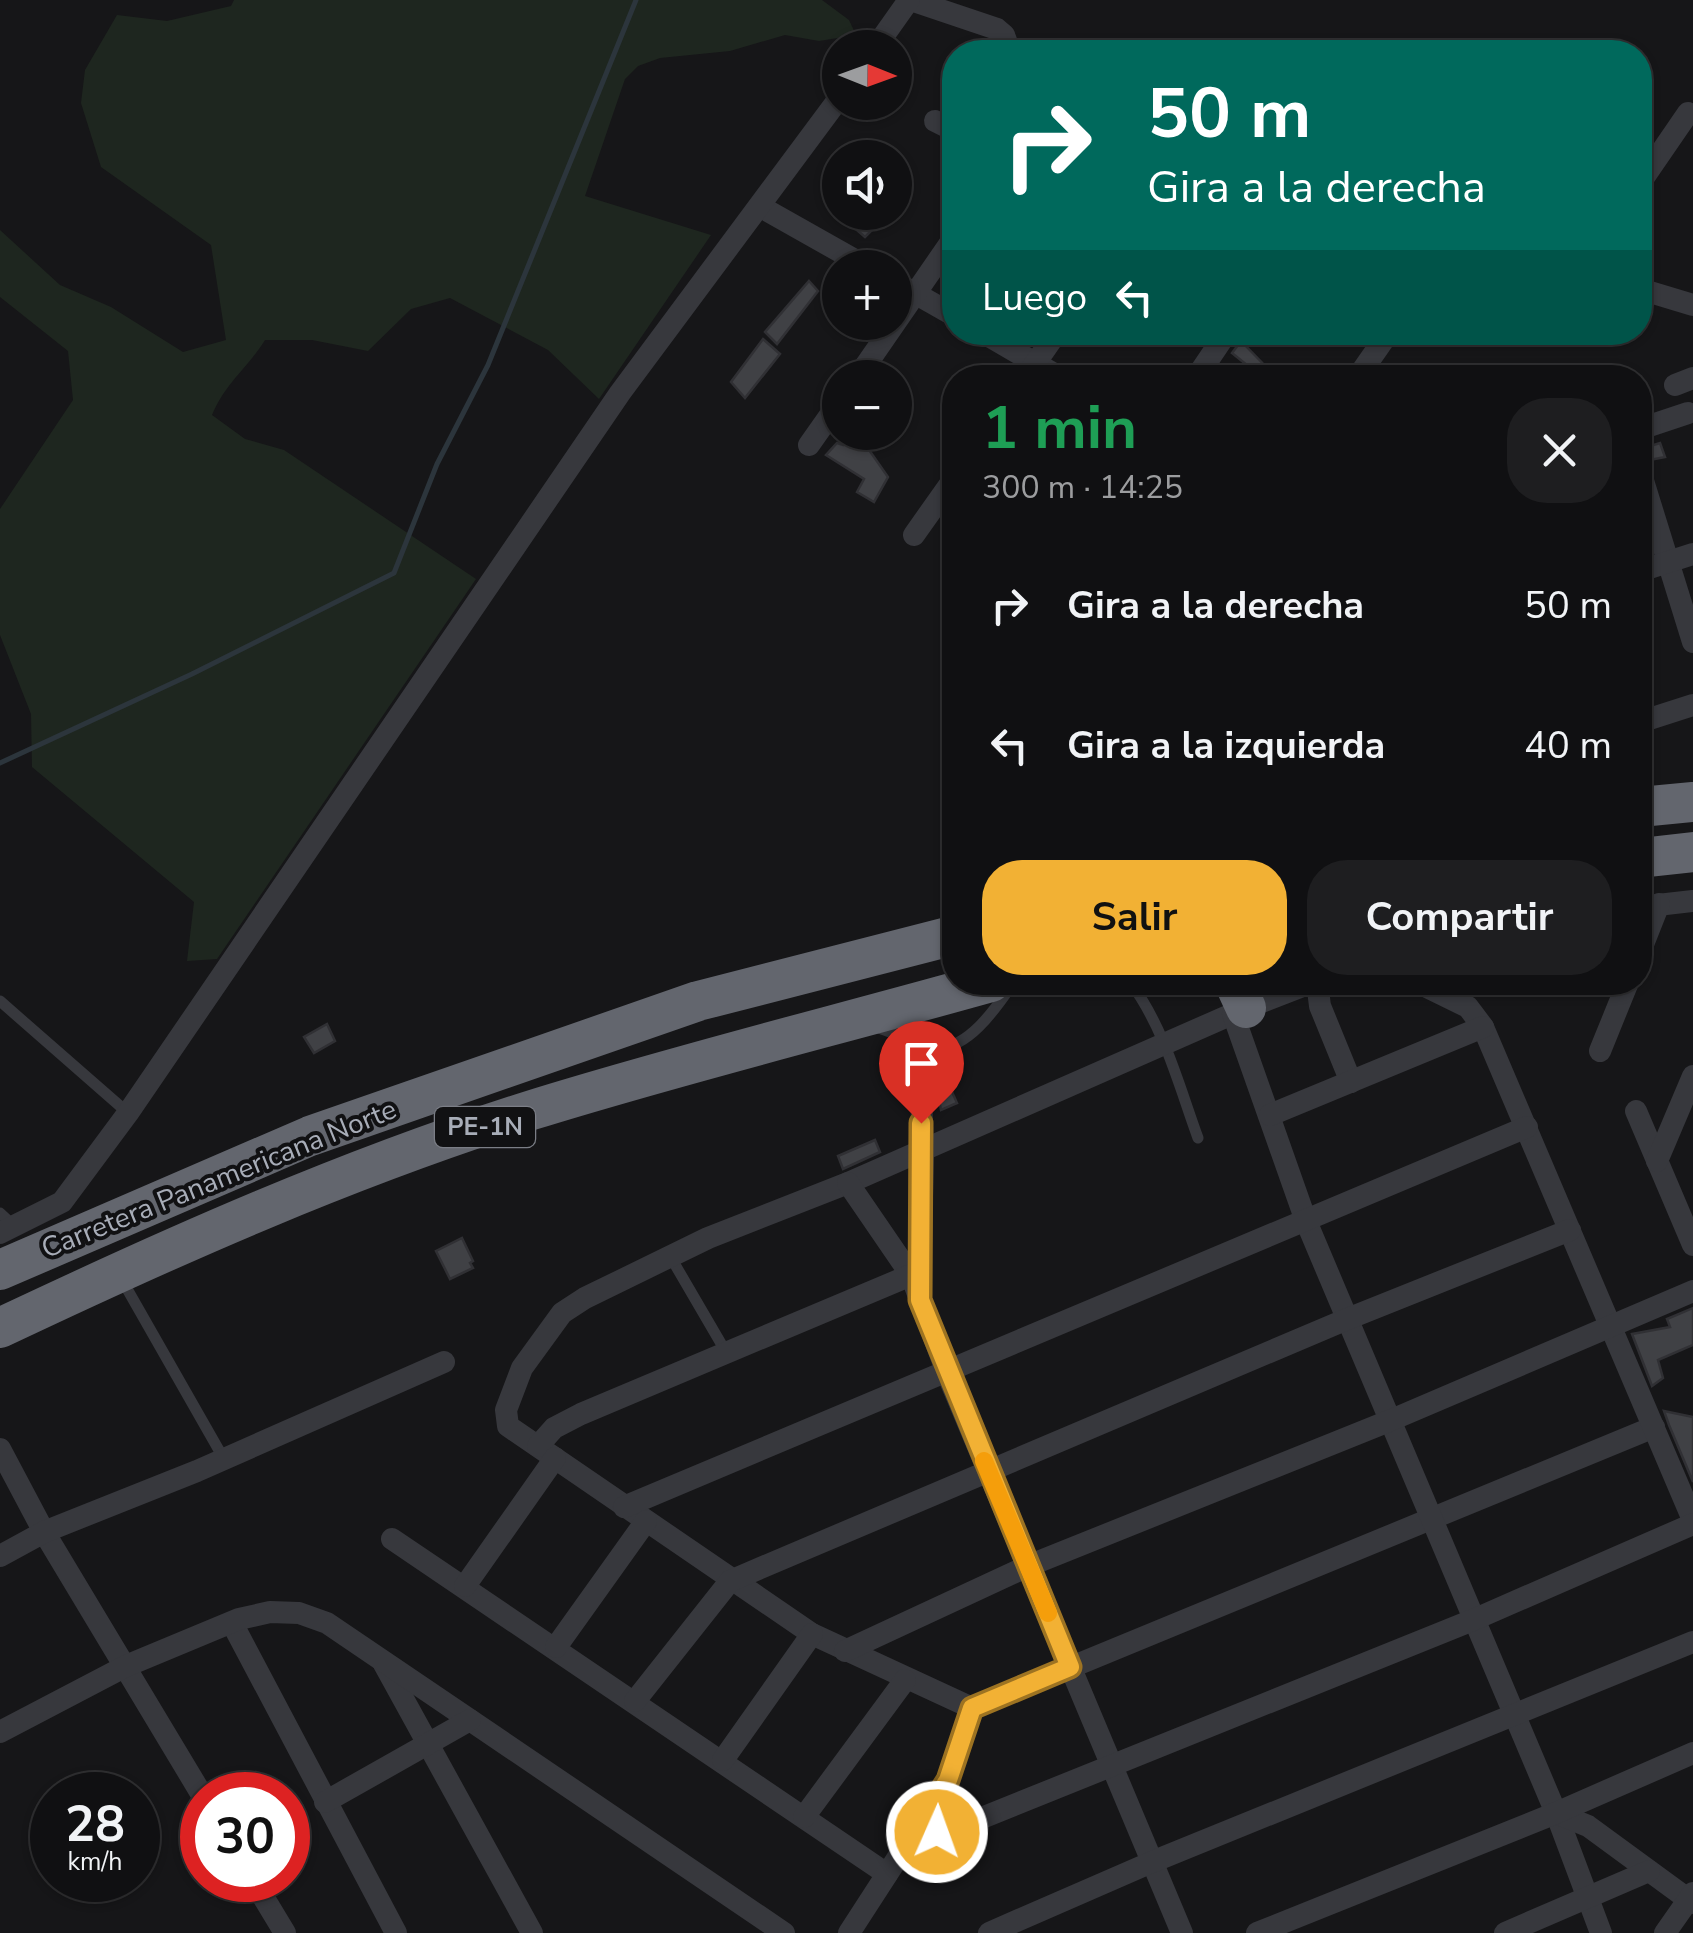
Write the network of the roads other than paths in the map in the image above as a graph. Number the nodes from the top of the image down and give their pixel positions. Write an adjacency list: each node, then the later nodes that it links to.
1 (910, 0): 2 (street); 3 (street)
2 (889, 30)
3 (1006, 40)
4 (1688, 113): 6 (street)
5 (823, 120): 7 (street)
6 (1652, 166)
7 (761, 207): 8 (street); 54 (street)
8 (837, 250)
9 (942, 250): 10 (street)
10 (912, 281)
11 (1652, 290): 13 (street)
12 (912, 292): 14 (street)
13 (1689, 296)
14 (942, 309)
15 (998, 345): 16 (street)
16 (1024, 365)
17 (1688, 413): 18 (street)
18 (1652, 425)
19 (822, 427): 20 (street)
20 (809, 445)
21 (942, 495): 23 (street)
22 (1652, 509): 25 (street)
23 (914, 535)
24 (1693, 554): 25 (street)
25 (1669, 562): 26 (street); 27 (street)
26 (1652, 567)
27 (1693, 642)
28 (1693, 705): 29 (street)
29 (1652, 718)
30 (1693, 802): 31 (highway)
31 (1652, 806)
32 (1693, 852): 33 (highway)
33 (1652, 857)
34 (1693, 901): 35 (street)
35 (1652, 906)
36 (942, 938): 66 (highway, Carretera Panamericana Norte / PE-1N)
37 (944, 995): 46 (highway, Carretera Panamericana Norte / PE-1N)
38 (1003, 995): 49 (lane)
39 (1139, 995): 48 (lane)
40 (1262, 995): 45 (street)
41 (1318, 995): 52 (street)
42 (1445, 995): 47 (street)
43 (1623, 995): 50 (street)
44 (0, 1001): 54 (lane)
45 (1238, 1001): 48 (street); 55 (street)
46 (855, 1020): 49 (lane); 67 (highway, Carretera Panamericana Norte / PE-1N)
47 (1484, 1026): 52 (street); 56 (street)
48 (1164, 1044): 57 (lane); 58 (street)
49 (940, 1048): 58 (street)
50 (1600, 1051)
51 (1693, 1076): 59 (street)
52 (1351, 1082): 55 (street)
53 (1636, 1111): 59 (street)
54 (128, 1112): 62 (street)
55 (1270, 1115): 61 (street)
56 (1527, 1127): 61 (street); 63 (street)
57 (1198, 1138)
58 (923, 1150): 60 (street); 70 (street)
59 (1657, 1161): 64 (street)
60 (848, 1183): 65 (street); 68 (street)
61 (1306, 1220): 71 (street); 76 (street)
62 (5, 1224)
63 (1570, 1230): 71 (street); 72 (street)
64 (1693, 1245)
65 (670, 1256): 74 (lane); 80 (street)
66 (0, 1270)
67 (118, 1272): 73 (highway, Carretera Panamericana Norte / PE-1N); 81 (lane)
68 (910, 1275): 70 (street); 74 (street)
69 (1693, 1291): 72 (street)
70 (920, 1300): 76 (street)
71 (1346, 1319): 77 (street); 82 (street)
72 (1610, 1325): 77 (street); 78 (street)
73 (0, 1328)
74 (726, 1352): 80 (street)
75 (444, 1362): 81 (street)
76 (947, 1373): 82 (street); 83 (street)
77 (1389, 1420): 85 (street); 90 (street)
78 (1654, 1427): 85 (street); 86 (street)
79 (0, 1448): 87 (street)
80 (547, 1452): 83 (street); 92 (street)
81 (224, 1460): 87 (street)
82 (989, 1473): 90 (street); 91 (street)
83 (624, 1507): 84 (street)
84 (646, 1521): 91 (street); 97 (street)
85 (1432, 1521): 93 (street); 101 (street)
86 (1693, 1522): 93 (street)
87 (44, 1532): 89 (street); 100 (street)
88 (392, 1539): 92 (street)
89 (0, 1556)
90 (1028, 1566): 98 (street); 101 (street)
91 (730, 1581): 95 (street); 103 (street)
92 (465, 1586): 97 (street)
93 (1473, 1620): 105 (street); 111 (street)
94 (232, 1623): 99 (street); 100 (street); 113 (street)
95 (812, 1634): 98 (street); 110 (street)
96 (1693, 1642): 105 (street)
97 (556, 1648): 103 (street)
98 (845, 1651): 102 (street)
99 (382, 1660): 106 (street); 108 (street)
100 (126, 1666): 107 (street); 112 (street)
101 (1070, 1667): 104 (street); 111 (street)
102 (905, 1680): 104 (street); 115 (street)
103 (635, 1701): 110 (street)
104 (972, 1708): 116 (street)
105 (1514, 1718): 114 (street); 117 (street)
106 (470, 1720): 108 (street); 127 (street)
107 (0, 1732)
108 (428, 1744): 113 (street); 126 (street)
109 (1693, 1754): 114 (street)
110 (723, 1760): 115 (street)
111 (1112, 1766): 116 (street); 117 (street)
112 (188, 1772)
113 (325, 1802): 125 (street)
114 (1556, 1813): 118 (street); 120 (street); 130 (street)
115 (804, 1817): 119 (street)
116 (921, 1822): 119 (street)
117 (1152, 1862): 128 (street); 129 (street)
118 (1649, 1870): 120 (street); 121 (street)
119 (887, 1874): 123 (street)
120 (1587, 1898): 131 (street); 132 (street)
121 (1691, 1899): 133 (street)
122 (266, 1902): 124 (street)
123 (860, 1930)
124 (285, 1933)
125 (396, 1933)
126 (532, 1933)
127 (784, 1933)
128 (989, 1933)
129 (1182, 1933)
130 (1257, 1933)
131 (1505, 1933)
132 (1601, 1933)
133 (1664, 1933)

